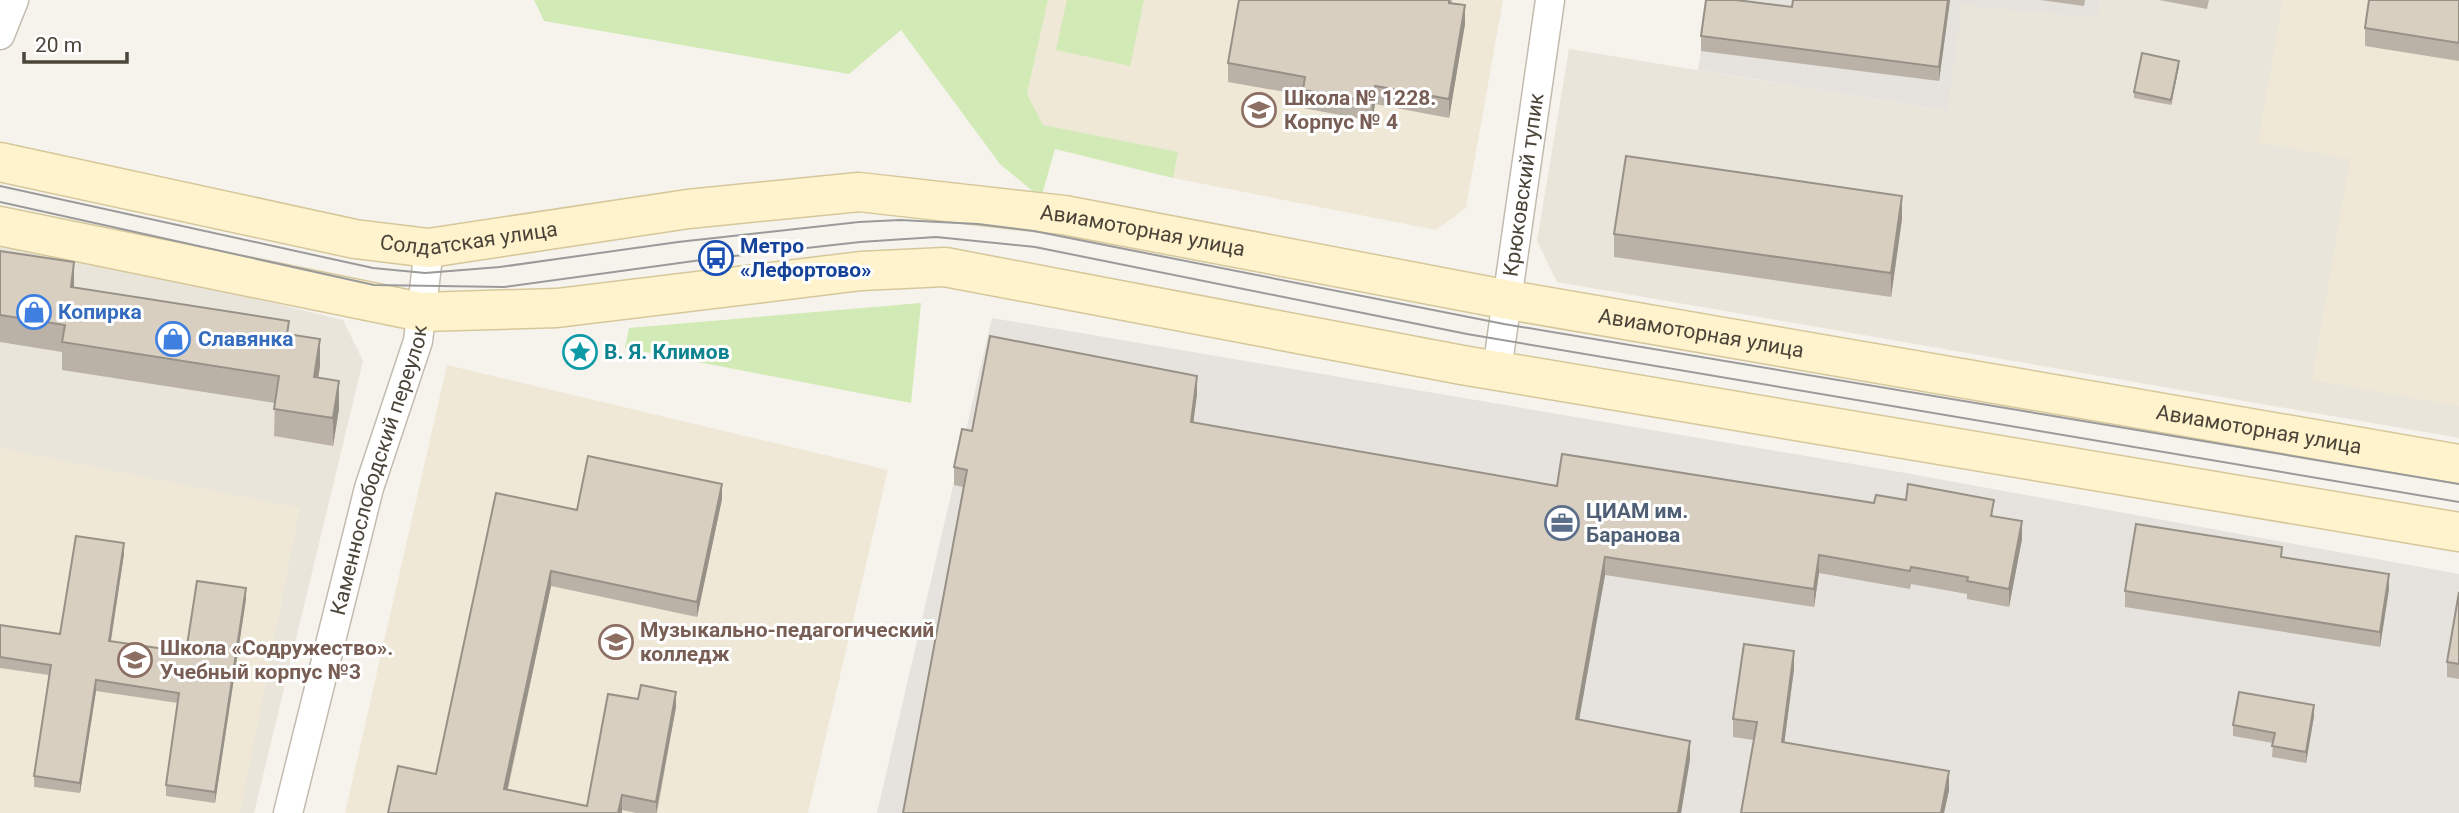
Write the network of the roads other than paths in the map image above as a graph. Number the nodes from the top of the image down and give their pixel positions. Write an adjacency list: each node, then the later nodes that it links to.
1 (15, 0): 3 (street)
2 (1550, 0): 8 (street, Крюковский тупик)
3 (0, 34)
4 (0, 162): 7 (main road, Солдатская улица)
5 (944, 201): 7 (main road, Солдатская улица); 8 (main road, Авиамоторная улица)
6 (0, 226): 9 (main road)
7 (429, 248): 9 (street, Каменнослободский переулок)
8 (1508, 300): 10 (street, Крюковский тупик); 11 (main road, Авиамоторная улица)
9 (421, 312): 10 (main road); 13 (street, Каменнослободский переулок)
10 (1497, 370): 12 (main road)
11 (2459, 464)
12 (2459, 532)
13 (288, 813)

